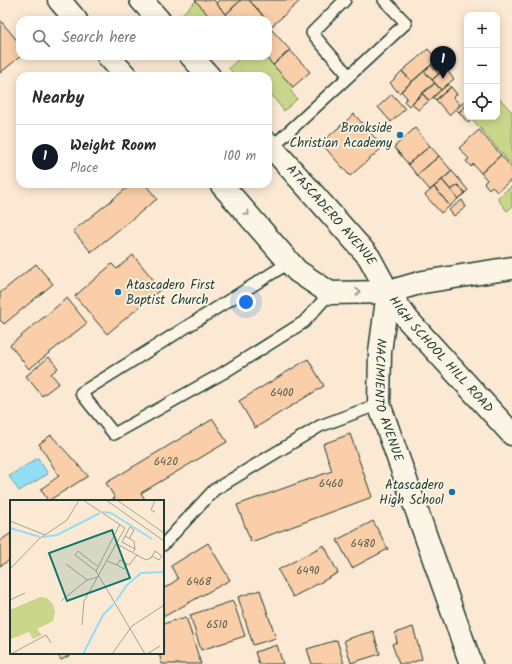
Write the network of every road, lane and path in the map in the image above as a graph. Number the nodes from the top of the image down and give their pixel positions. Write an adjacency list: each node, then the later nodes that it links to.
1 (59, 0): 4 (street)
2 (345, 0): 9 (lane)
3 (384, 0): 9 (lane)
4 (73, 16)
5 (112, 60): 7 (street)
6 (195, 60): 8 (street)
7 (122, 72)
8 (205, 72)
9 (349, 76): 10 (lane)
10 (272, 143)
11 (272, 147): 15 (street, ATASCADERO AVENUE)
12 (225, 188): 13 (street, one-way to 13)
13 (290, 262): 16 (street); 16 (lane)
14 (512, 268): 15 (street)
15 (388, 292): 16 (street, one-way to 15); 17 (street, NACIMIENTO AVENUE); 18 (street, HIGH SCHOOL HILL ROAD)
16 (330, 293)
17 (379, 404): 19 (lane); 20 (street, NACIMIENTO AVENUE)
18 (512, 434)
19 (164, 544)
20 (472, 664)

